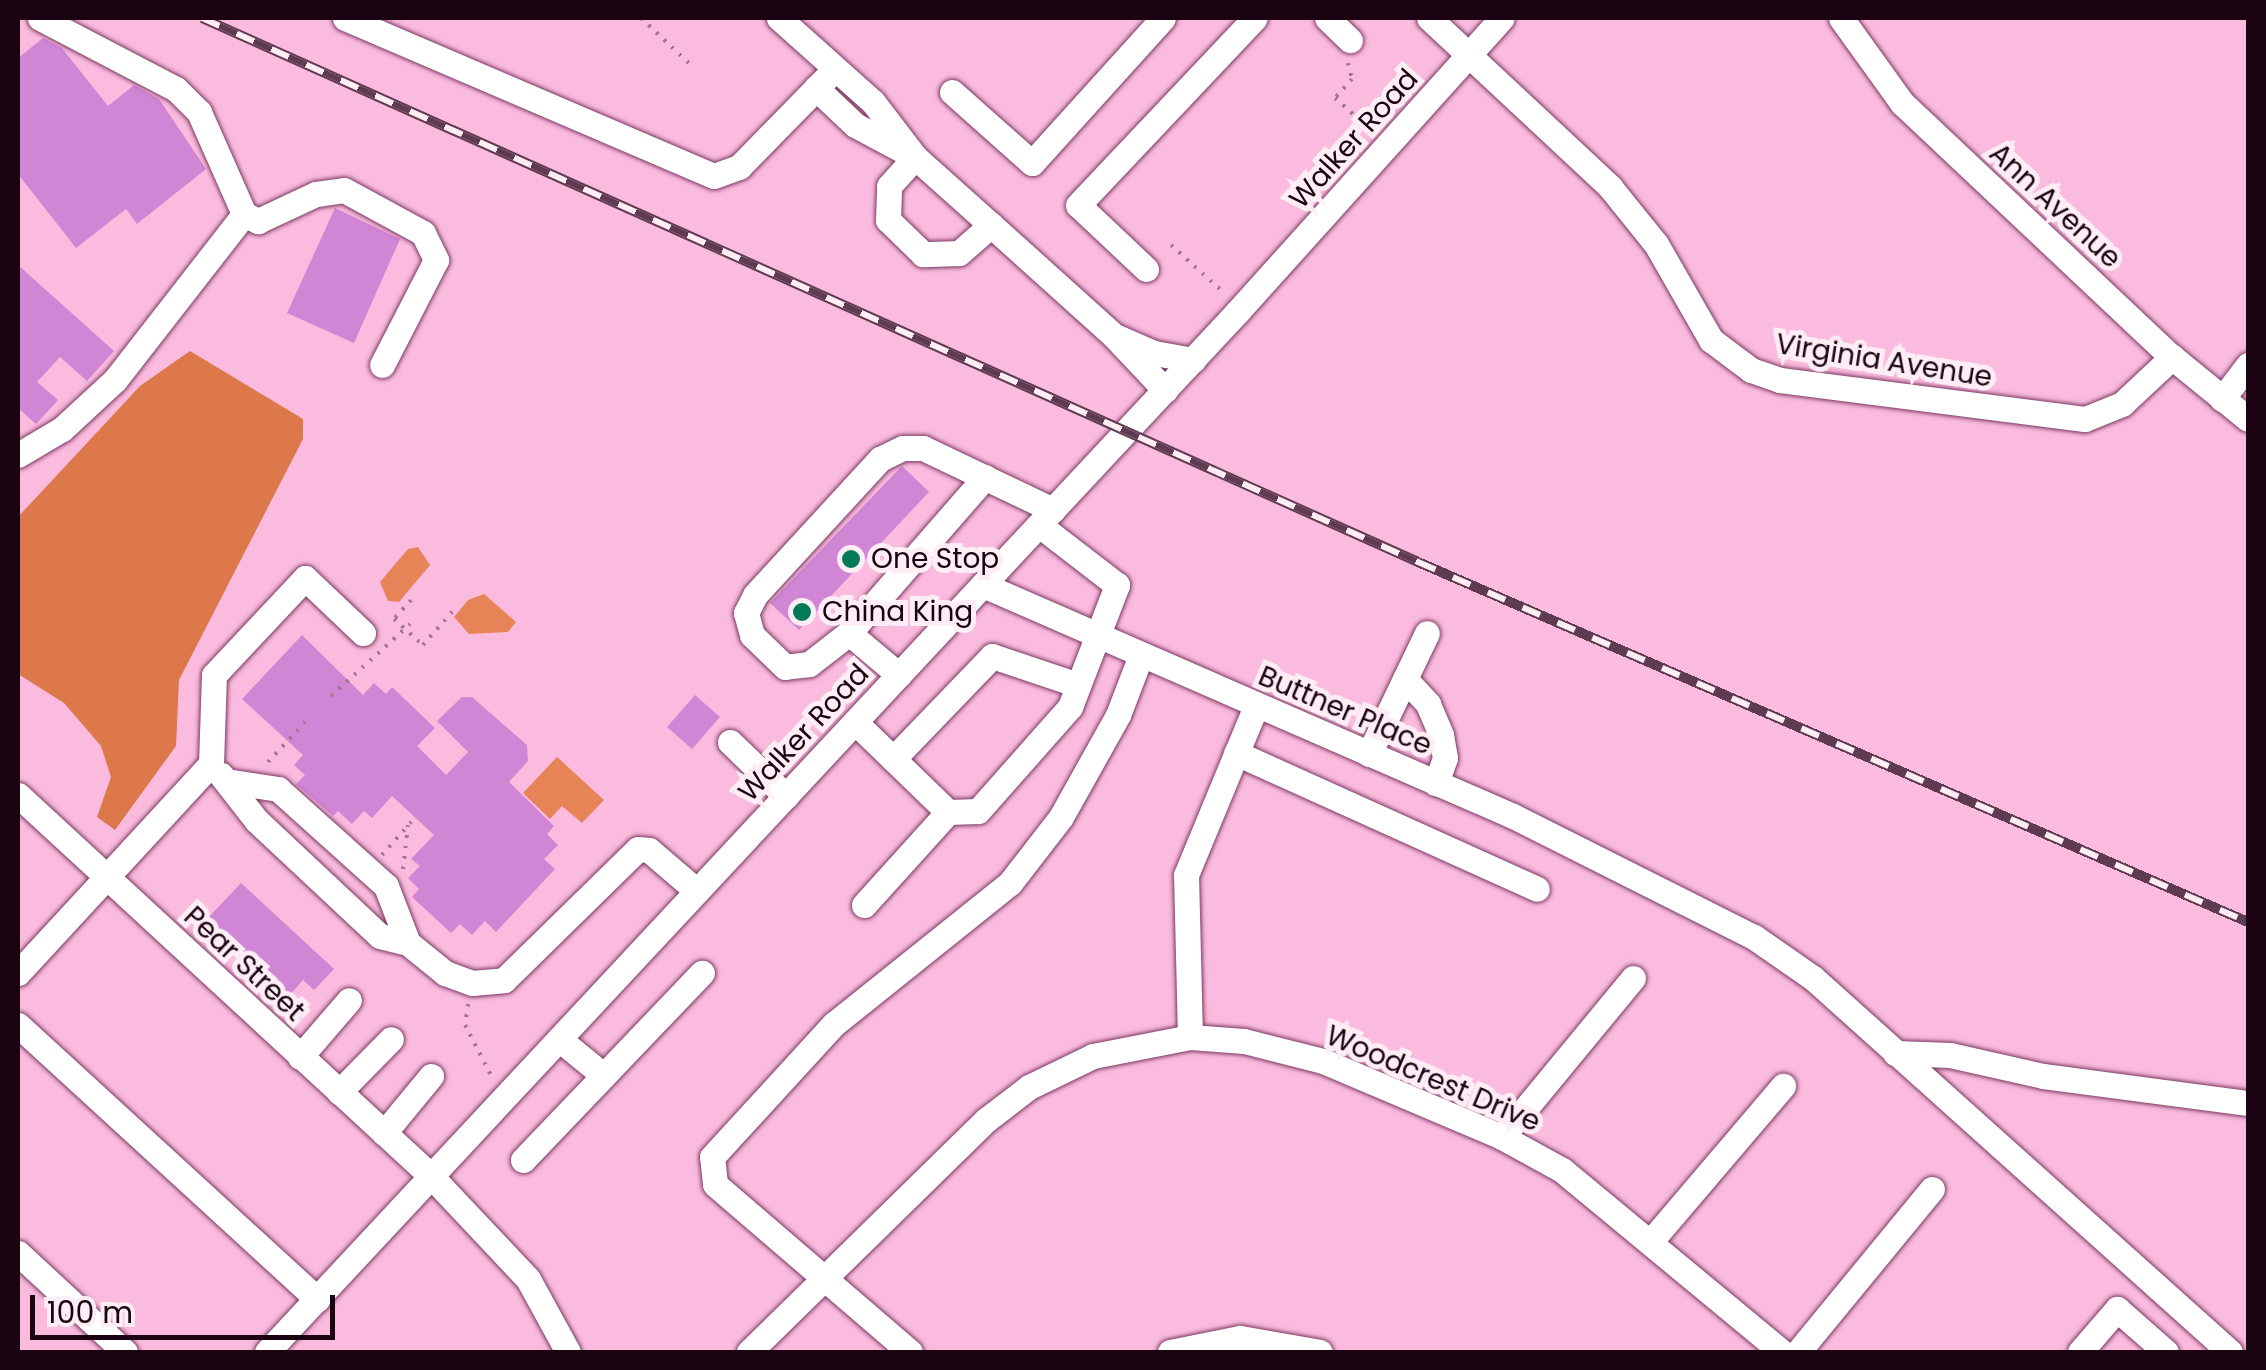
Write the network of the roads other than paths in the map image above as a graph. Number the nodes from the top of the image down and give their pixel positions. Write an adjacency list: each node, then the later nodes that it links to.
1 (40, 18): 16 (street)
2 (345, 18): 13 (street)
3 (779, 18): 12 (street)
4 (1163, 18): 14 (street)
5 (1255, 18): 18 (street)
6 (1327, 18): 10 (street)
7 (1428, 18): 11 (street, Virginia Avenue)
8 (1502, 18): 11 (street, Walker Road)
9 (1841, 18): 20 (street, Ann Avenue)
10 (1347, 50)
11 (1469, 55): 20 (street, Virginia Avenue); 21 (street, Walker Road)
12 (836, 69): 13 (street); 15 (street)
13 (816, 88): 15 (street)
14 (952, 92)
15 (914, 157): 17 (street); 17 (street)
16 (244, 214): 22 (street); 27 (street)
17 (991, 225): 19 (street)
18 (1146, 269)
19 (1114, 335): 21 (street); 24 (street)
20 (2172, 356): 25 (street, Ann Avenue)
21 (1193, 360): 24 (street, Walker Road)
22 (382, 365)
23 (2248, 365): 25 (street)
24 (1164, 390): 29 (street, Walker Road)
25 (2222, 399): 26 (street, Ann Avenue)
26 (2248, 419)
27 (18, 455)
28 (985, 477): 29 (street); 32 (street); 32 (street)
29 (1046, 518): 30 (street, Walker Road); 34 (street)
30 (982, 585): 34 (street, Buttner Place); 36 (street, Walker Road)
31 (362, 633): 45 (street)
32 (849, 633): 36 (street)
33 (1428, 633): 37 (street)
34 (1097, 635): 35 (street, Buttner Place); 38 (street)
35 (1141, 655): 39 (street, Buttner Place); 77 (street)
36 (899, 674): 40 (street, Walker Road)
37 (1406, 679): 43 (street); 46 (street)
38 (1078, 685): 44 (street); 49 (street)
39 (1256, 706): 42 (street); 43 (street, Buttner Place)
40 (855, 722): 44 (street); 48 (street, Walker Road)
41 (730, 742): 48 (street)
42 (1236, 753): 51 (street); 60 (street)
43 (1369, 754): 46 (street, Buttner Place)
44 (894, 760): 49 (street)
45 (218, 773): 50 (street); 54 (street); 54 (street)
46 (1436, 783): 63 (street, Buttner Place)
47 (18, 795): 50 (street, Pear Street)
48 (786, 796): 52 (street, Walker Road)
49 (948, 812): 53 (street)
50 (106, 876): 56 (street); 64 (street, Pear Street)
51 (1537, 888)
52 (697, 891): 54 (street); 62 (street, Walker Road)
53 (864, 905)
54 (408, 943)
55 (702, 972): 66 (street)
56 (18, 973)
57 (1633, 978): 71 (street)
58 (349, 1000): 64 (street)
59 (18, 1025): 78 (street)
60 (1190, 1037): 71 (street, Woodcrest Drive); 77 (street, Woodcrest Drive)
61 (391, 1038): 68 (street)
62 (559, 1039): 66 (street); 73 (street, Walker Road)
63 (1895, 1053): 69 (street); 90 (street, Buttner Place)
64 (300, 1057): 68 (street, Pear Street)
65 (431, 1076): 70 (street)
66 (603, 1076): 72 (street)
67 (1783, 1086): 75 (street)
68 (339, 1092): 70 (street, Pear Street)
69 (2248, 1103)
70 (384, 1133): 73 (street, Pear Street)
71 (1502, 1137): 75 (street, Woodcrest Drive)
72 (523, 1160)
73 (431, 1176): 78 (street, Walker Road); 81 (street, Pear Street)
74 (1932, 1190): 87 (street)
75 (1651, 1240): 86 (street, Woodcrest Drive)
76 (18, 1252): 79 (street)
77 (821, 1279): 82 (street, Woodcrest Drive); 83 (street)
78 (317, 1299): 80 (street, Walker Road)
79 (125, 1352)
80 (267, 1352)
81 (568, 1352)
82 (748, 1352)
83 (910, 1352)
84 (1170, 1352): 85 (street)
85 (1320, 1352)
86 (1782, 1352)
87 (1798, 1352)
88 (2080, 1352): 89 (street)
89 (2166, 1352)
90 (2230, 1352)

